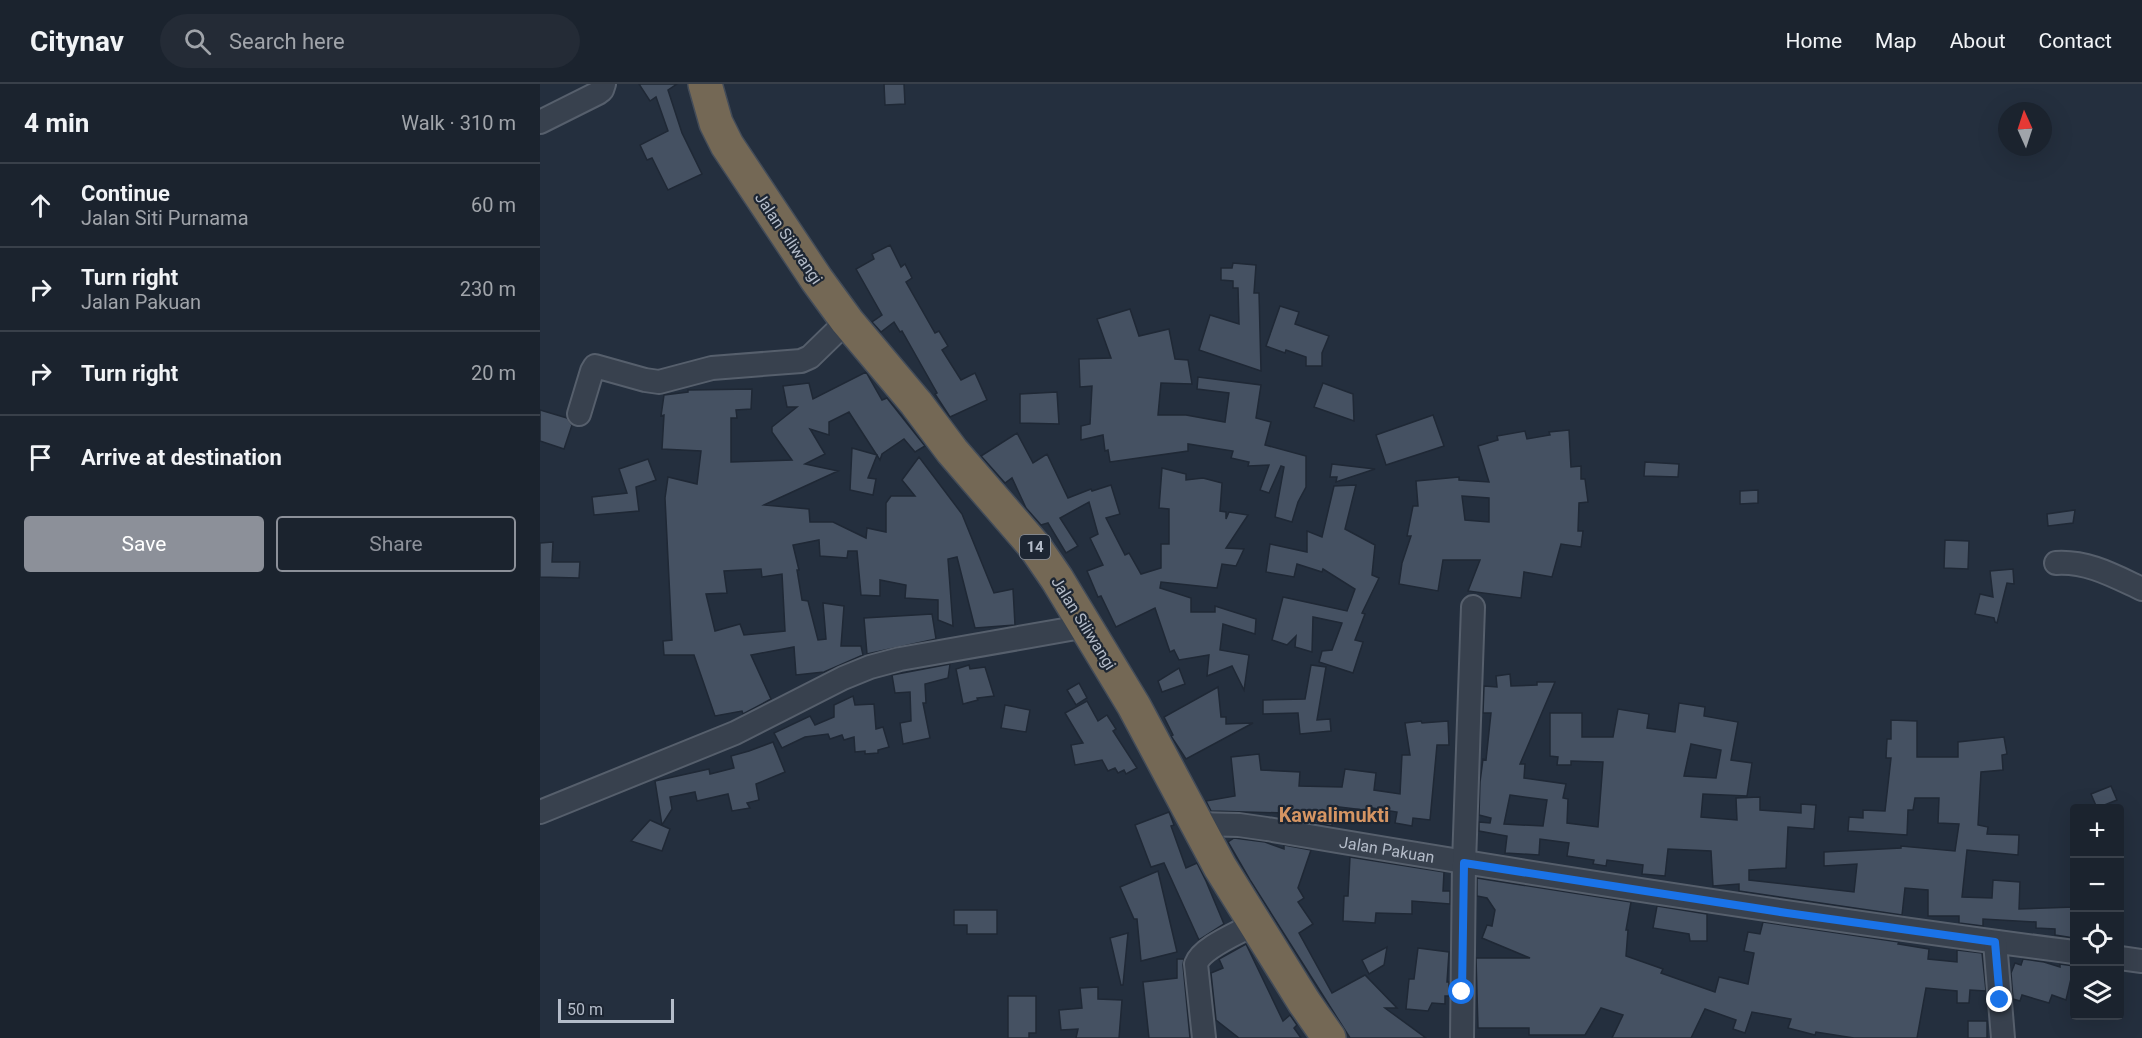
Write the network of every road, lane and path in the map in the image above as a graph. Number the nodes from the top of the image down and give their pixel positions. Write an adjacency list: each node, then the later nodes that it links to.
1 (604, 84): 3 (street)
2 (705, 84): 4 (highway, Jalan Siliwangi / 14)
3 (540, 122)
4 (847, 321): 5 (street); 9 (highway, Jalan Siliwangi / 14)
5 (579, 414)
6 (2056, 562): 7 (street)
7 (2142, 589)
8 (1473, 607): 12 (street)
9 (1086, 626): 10 (street); 11 (highway, Jalan Siliwangi / 14)
10 (540, 812)
11 (1197, 824): 12 (street, Jalan Pakuan); 13 (highway, Jalan Siliwangi / 14)
12 (1464, 863): 14 (street, Jalan Pakuan); 20 (street)
13 (1254, 924): 18 (street); 19 (highway, Jalan Siliwangi / 14)
14 (1995, 942): 15 (street, Jalan Pakuan); 21 (street)
15 (2070, 951)
16 (2124, 959): 17 (street)
17 (2142, 961)
18 (1204, 1038)
19 (1329, 1038)
20 (1462, 1038)
21 (2003, 1038)

